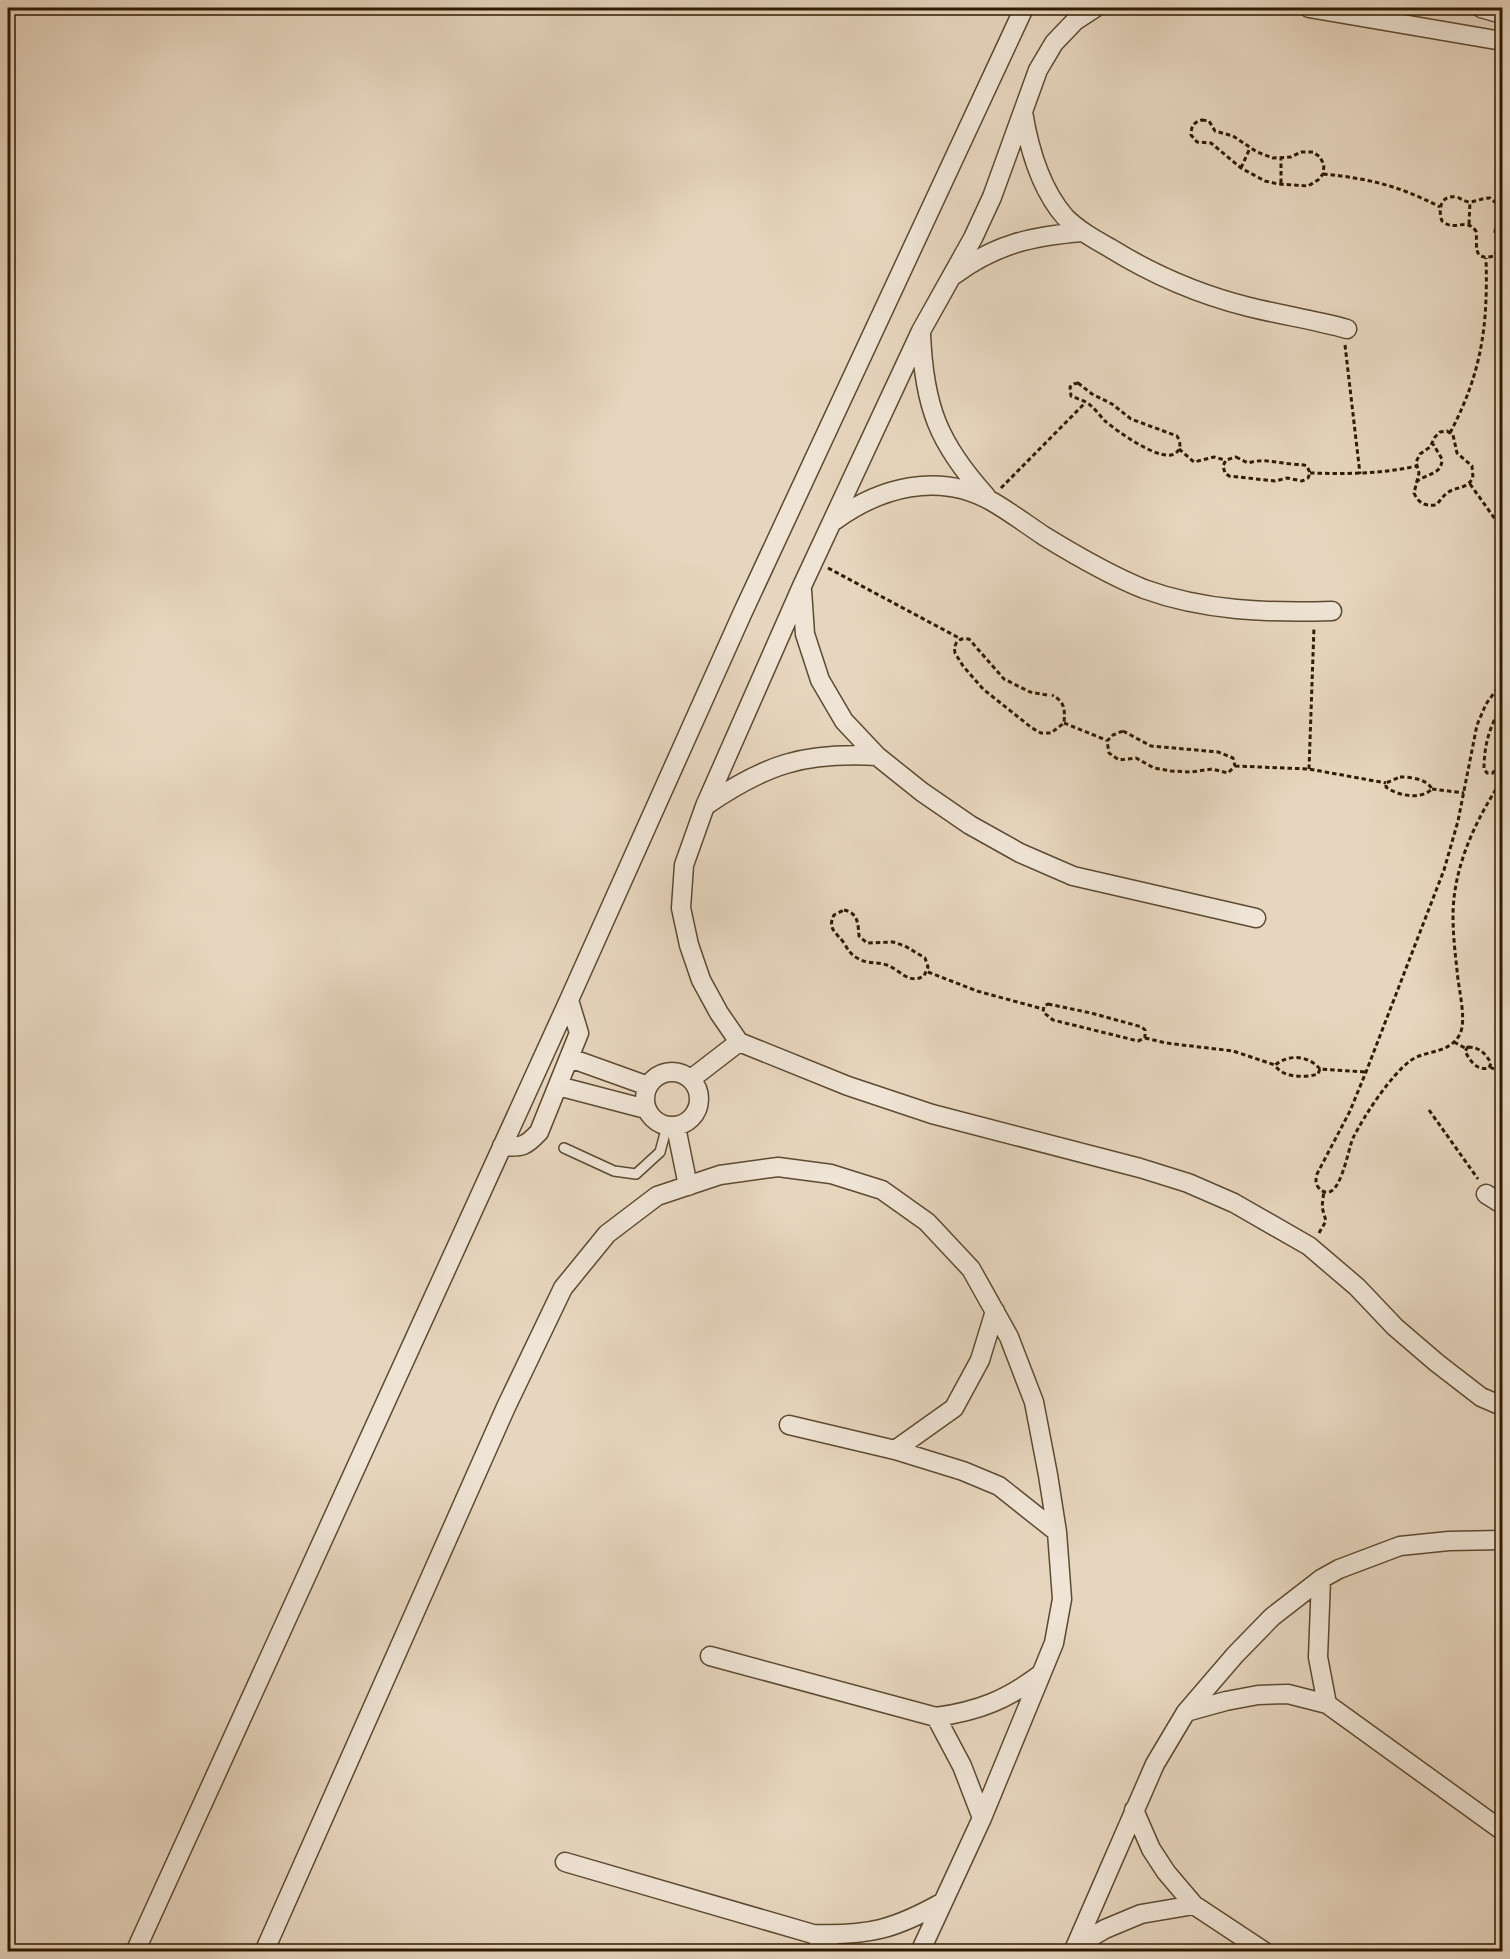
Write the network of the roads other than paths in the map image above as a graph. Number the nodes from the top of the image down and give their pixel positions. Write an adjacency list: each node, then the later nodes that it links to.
1 (1024, 8): 19 (street)
2 (1095, 8): 7 (street)
3 (1309, 8): 6 (street)
4 (1481, 8): 5 (street)
5 (1503, 14)
6 (1503, 41)
7 (1022, 110): 8 (street); 9 (street)
8 (1083, 232): 9 (street); 10 (street)
9 (950, 278): 11 (street)
10 (1345, 329)
11 (921, 331): 12 (street); 13 (street)
12 (989, 500): 13 (street); 15 (street)
13 (832, 522): 14 (street)
14 (802, 586): 16 (street); 17 (street)
15 (1323, 611)
16 (877, 756): 17 (street); 18 (street)
17 (705, 806): 20 (street)
18 (1256, 918)
19 (569, 1000): 21 (street); 27 (street)
20 (739, 1042): 22 (street); 31 (street)
21 (570, 1058): 23 (street); 24 (street)
22 (691, 1079): 24 (street); 26 (street)
23 (558, 1086): 25 (street); 27 (street)
24 (648, 1086): 25 (street)
25 (646, 1109): 26 (street)
26 (672, 1126): 28 (lane); 29 (street)
27 (502, 1146): 50 (street)
28 (564, 1148)
29 (688, 1186): 30 (street); 51 (street)
30 (995, 1311): 33 (street); 34 (street)
31 (1503, 1406)
32 (789, 1425): 33 (street)
33 (895, 1450): 34 (street)
34 (1057, 1532): 38 (street)
35 (1503, 1540): 36 (street)
36 (1321, 1579): 39 (street); 40 (street)
37 (710, 1656): 41 (street)
38 (1042, 1673): 41 (street); 43 (street)
39 (1328, 1704): 40 (street); 44 (street)
40 (1186, 1712): 42 (street)
41 (936, 1717): 43 (street)
42 (1134, 1810): 47 (street); 49 (street)
43 (982, 1818): 46 (street)
44 (1500, 1829)
45 (566, 1862): 48 (street)
46 (943, 1902): 48 (street); 53 (street)
47 (1194, 1905): 49 (street); 54 (street)
48 (813, 1934): 52 (street)
49 (1074, 1949)
50 (135, 1952)
51 (264, 1952)
52 (834, 1952)
53 (920, 1952)
54 (1265, 1952)

